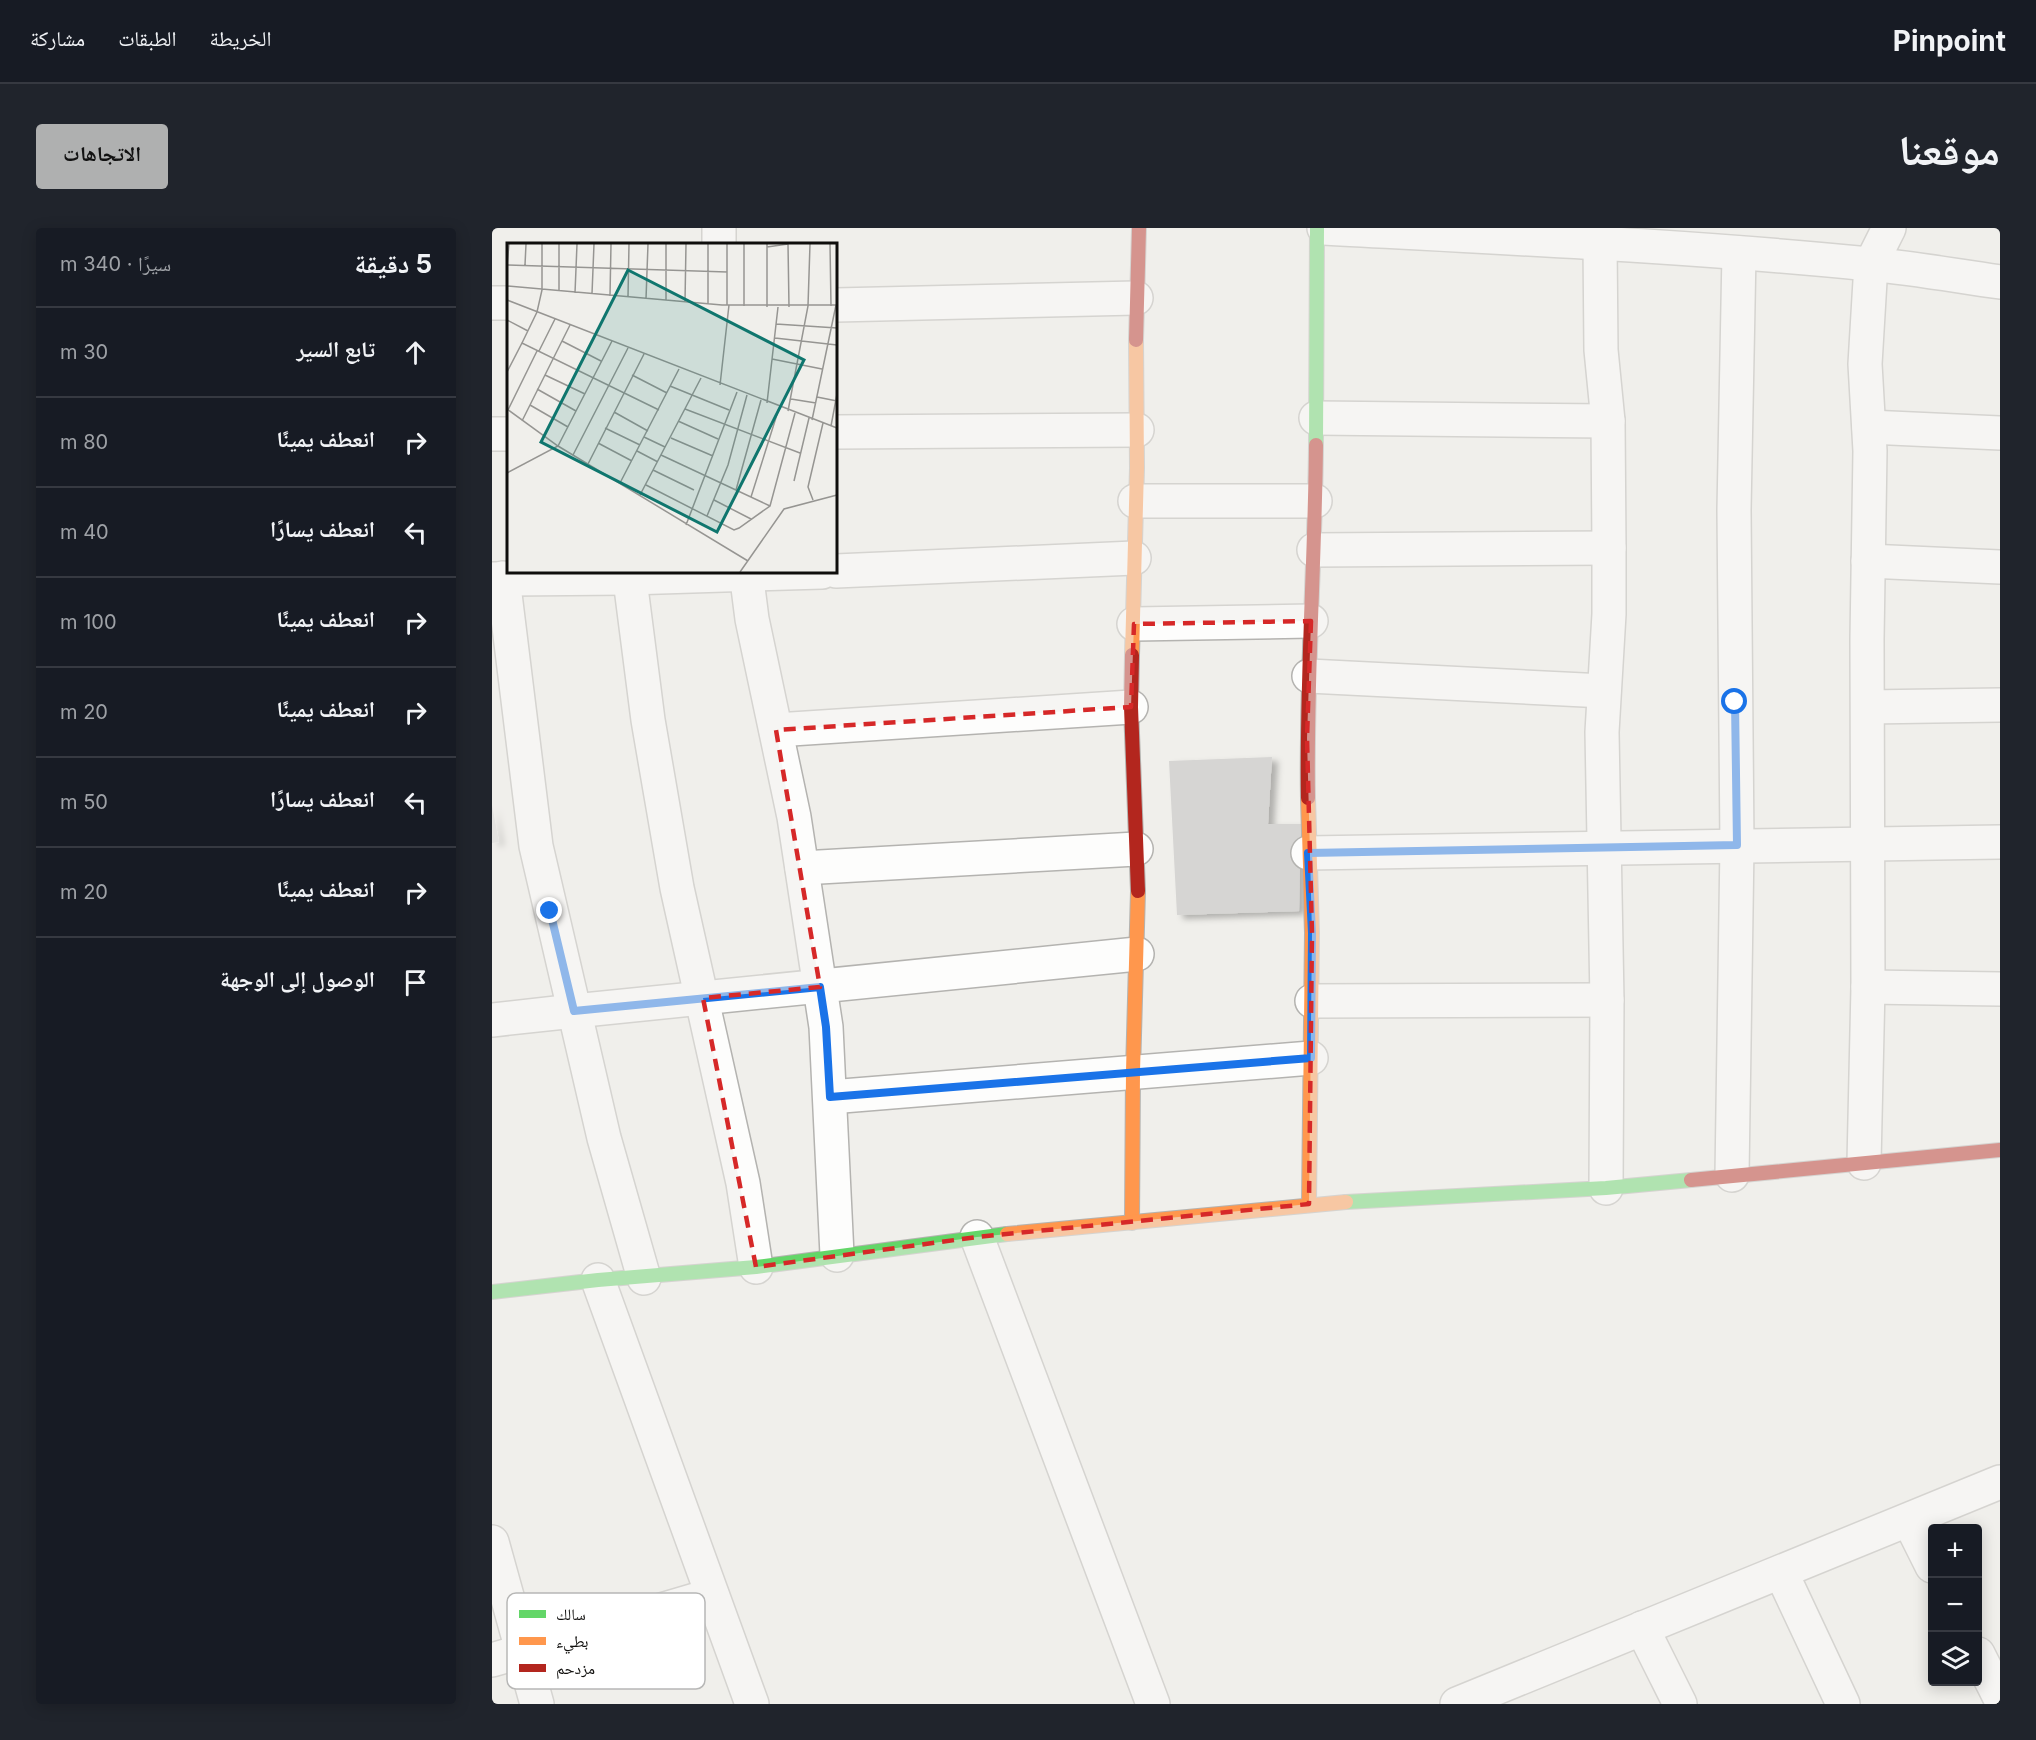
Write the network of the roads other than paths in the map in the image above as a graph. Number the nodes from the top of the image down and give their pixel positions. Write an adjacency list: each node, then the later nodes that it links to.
1 (1139, 228): 9 (street)
2 (1317, 228): 11 (street)
3 (1324, 228): 5 (street)
4 (1890, 228): 7 (street)
5 (1600, 243): 6 (street); 12 (street)
6 (1739, 253): 7 (street); 38 (street)
7 (1871, 264): 8 (street); 13 (street)
8 (2000, 282)
9 (1136, 298): 10 (street); 14 (street)
10 (837, 305)
11 (1316, 418): 12 (street); 18 (street)
12 (1608, 421): 19 (street)
13 (1869, 427): 16 (street); 22 (street)
14 (1137, 430): 15 (street); 17 (street)
15 (837, 432)
16 (2000, 434)
17 (1136, 501): 18 (street); 21 (street)
18 (1315, 501): 20 (street)
19 (1609, 548): 20 (street); 31 (street)
20 (1314, 550): 28 (street)
21 (1134, 558): 24 (street); 29 (street)
22 (1868, 561): 23 (street); 34 (street)
23 (2000, 567)
24 (837, 571)
25 (746, 573): 26 (street); 35 (street)
26 (629, 575): 27 (street); 47 (street)
27 (498, 578): 50 (street)
28 (1311, 621): 29 (street); 30 (street)
29 (1134, 624): 33 (street)
30 (1309, 676): 31 (street); 41 (street)
31 (1604, 692): 39 (street)
32 (2000, 705): 34 (street)
33 (1131, 707): 35 (street); 40 (street)
34 (1868, 707): 37 (street)
35 (776, 730): 42 (street)
36 (2000, 842): 37 (street)
37 (1868, 844): 38 (street); 45 (street)
38 (1737, 845): 39 (street); 57 (street)
39 (1604, 847): 41 (street); 48 (street)
40 (1136, 849): 42 (street); 43 (street)
41 (1308, 853): 49 (street)
42 (802, 868): 44 (street)
43 (1137, 954): 44 (street); 53 (street)
44 (820, 987): 47 (street); 54 (street)
45 (1868, 987): 46 (street); 56 (street)
46 (2000, 989)
47 (703, 998): 50 (street); 63 (street)
48 (1607, 1000): 49 (street); 58 (street)
49 (1312, 1001): 52 (street)
50 (574, 1011): 51 (street); 64 (street)
51 (492, 1020)
52 (1311, 1058): 53 (street); 59 (street)
53 (1133, 1071): 54 (street); 60 (street)
54 (830, 1097): 62 (street)
55 (2000, 1150): 56 (street)
56 (1864, 1163): 57 (street)
57 (1732, 1176): 58 (street)
58 (1606, 1188): 59 (street)
59 (1309, 1204): 60 (street)
60 (1132, 1223): 61 (street)
61 (977, 1237): 62 (street); 82 (street)
62 (837, 1255): 63 (street)
63 (756, 1268): 64 (street)
64 (644, 1278): 65 (street)
65 (598, 1280): 66 (street); 72 (street)
66 (493, 1288)
67 (2000, 1482): 68 (street)
68 (1908, 1520): 70 (street); 71 (street)
69 (492, 1542): 75 (street)
70 (1928, 1558)
71 (1781, 1572): 74 (street); 85 (street)
72 (712, 1595): 73 (street); 81 (street)
73 (705, 1597)
74 (1642, 1628): 78 (street); 84 (street)
75 (507, 1656)
76 (1982, 1664): 79 (street)
77 (528, 1689): 80 (street)
78 (1511, 1694): 83 (street)
79 (2000, 1698)
80 (537, 1704)
81 (752, 1704)
82 (1154, 1704)
83 (1457, 1704)
84 (1680, 1704)
85 (1843, 1704)

